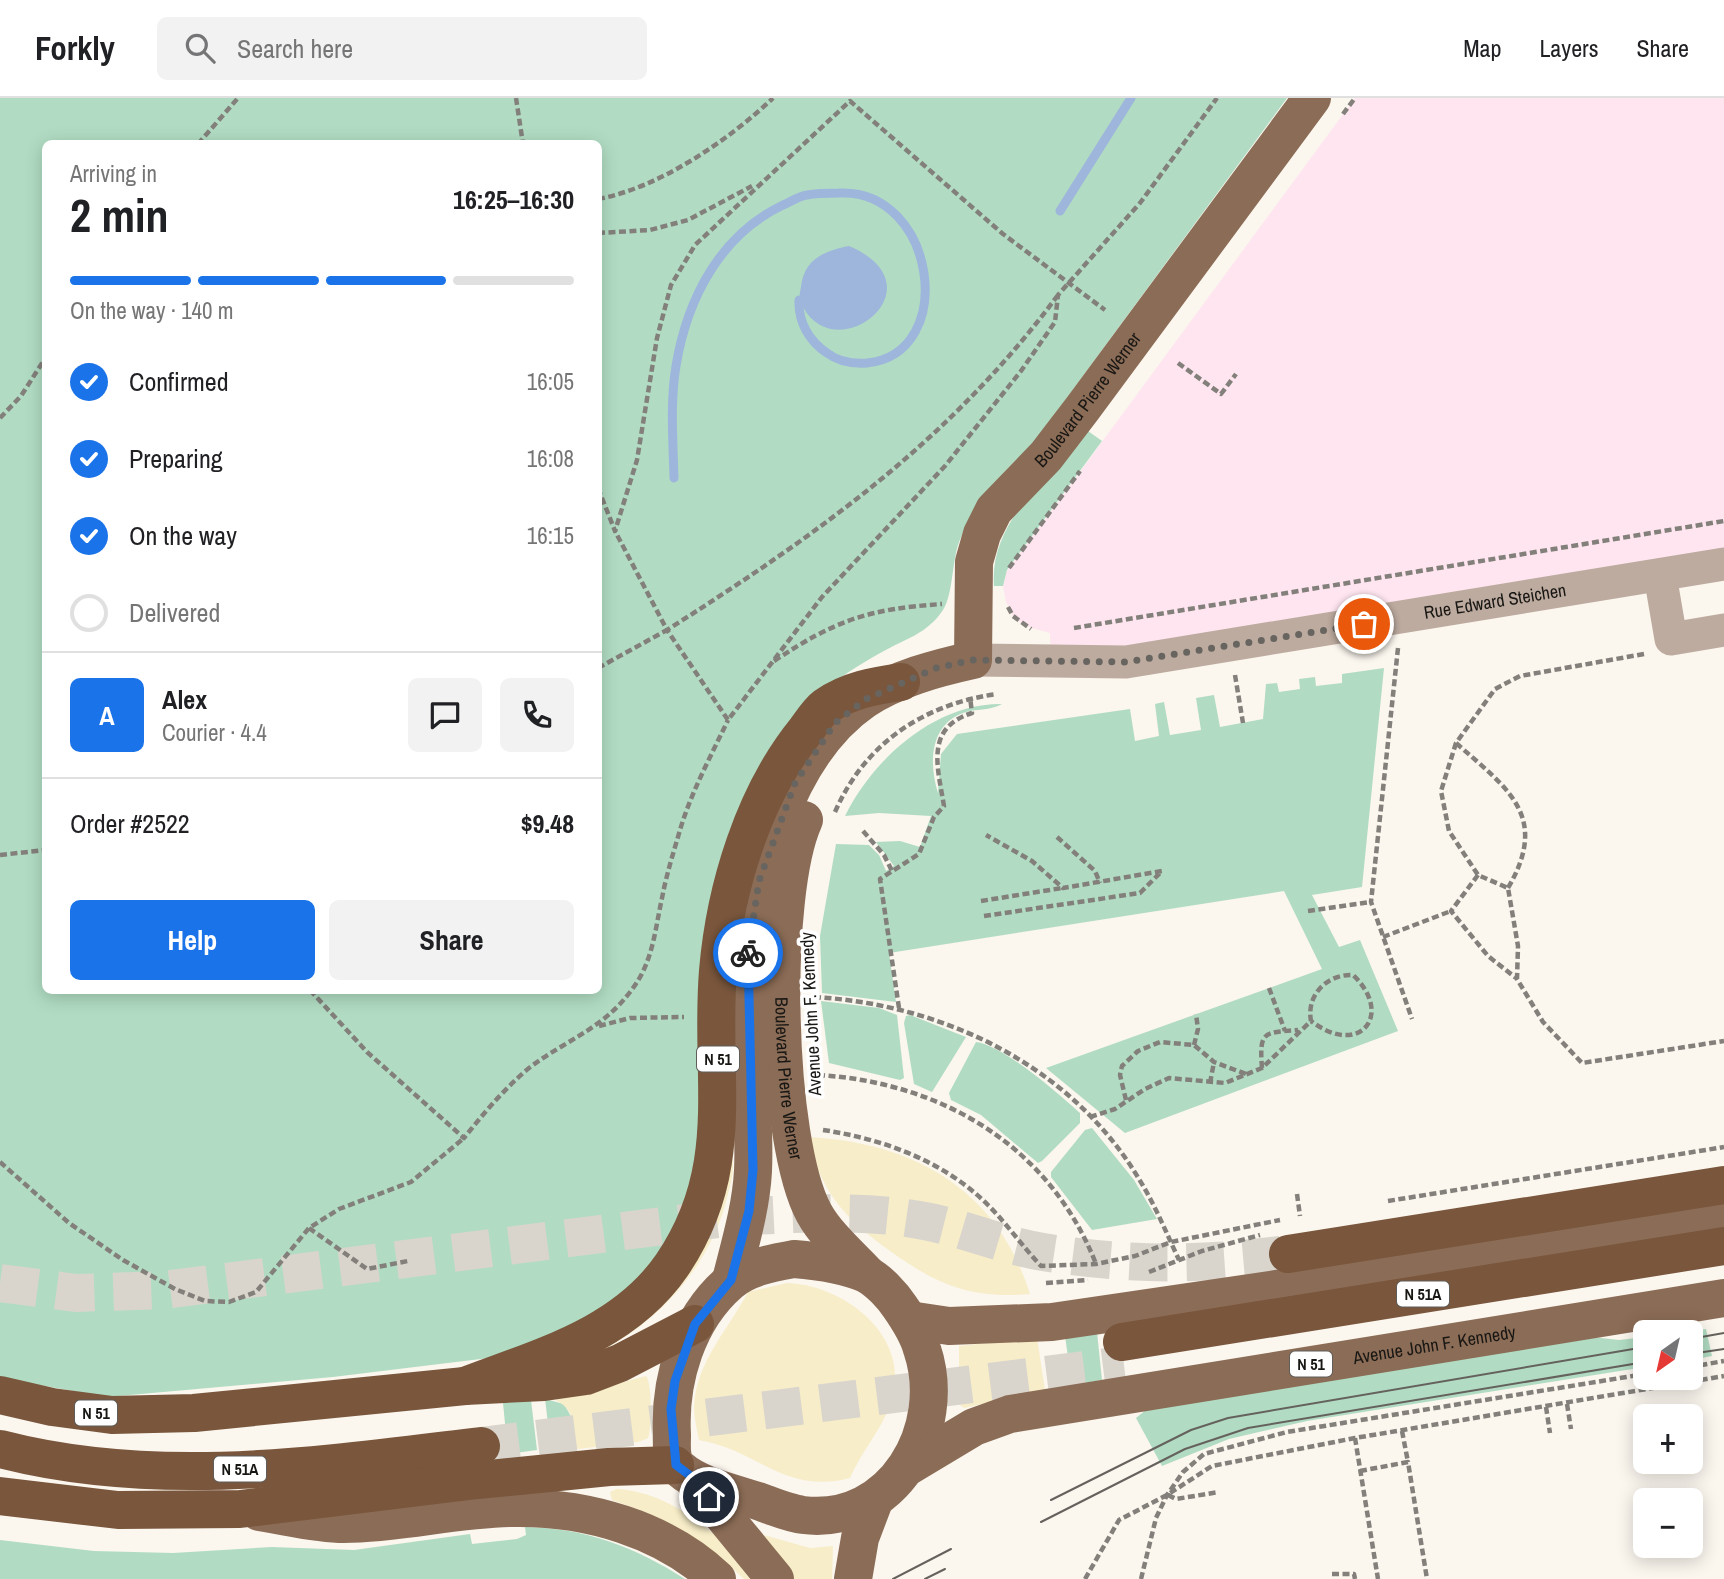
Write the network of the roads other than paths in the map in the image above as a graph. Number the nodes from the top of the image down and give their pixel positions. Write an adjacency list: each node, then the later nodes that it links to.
1 (1312, 98): 5 (main road, Boulevard Pierre Werner)
2 (1724, 564): 3 (street, Rue Edward Steichen)
3 (1660, 575): 4 (street); 5 (street, Rue Edward Steichen)
4 (1724, 630)
5 (973, 660): 6 (main road, Boulevard Pierre Werner)
6 (901, 682): 12 (main road, Boulevard Pierre Werner); 13 (main road, Boulevard Pierre Werner); 17 (highway, N 51)
7 (1724, 1185): 10 (highway)
8 (1724, 1217): 15 (main road)
9 (1724, 1246): 11 (highway, N 51A)
10 (1288, 1254)
11 (1724, 1269)
12 (867, 1275): 13 (main road, N 51); 15 (main road, N 51)
13 (731, 1280): 16 (main road, N 51)
14 (1724, 1297): 21 (main road, Avenue John F. Kennedy / N 51)
15 (909, 1320): 21 (main road, N 51)
16 (695, 1324): 17 (highway, N 51); 22 (main road, N 51)
17 (465, 1386): 18 (highway, N 51)
18 (0, 1395)
19 (0, 1424): 20 (highway, N 51A)
20 (0, 1449)
21 (909, 1466): 24 (main road, N 51)
22 (684, 1471): 24 (main road, N 51); 25 (highway, N 51); 27 (main road)
23 (0, 1496): 25 (highway, N 51)
24 (874, 1501): 28 (main road)
25 (240, 1509): 26 (main road)
26 (717, 1579)
27 (775, 1579)
28 (853, 1579)

